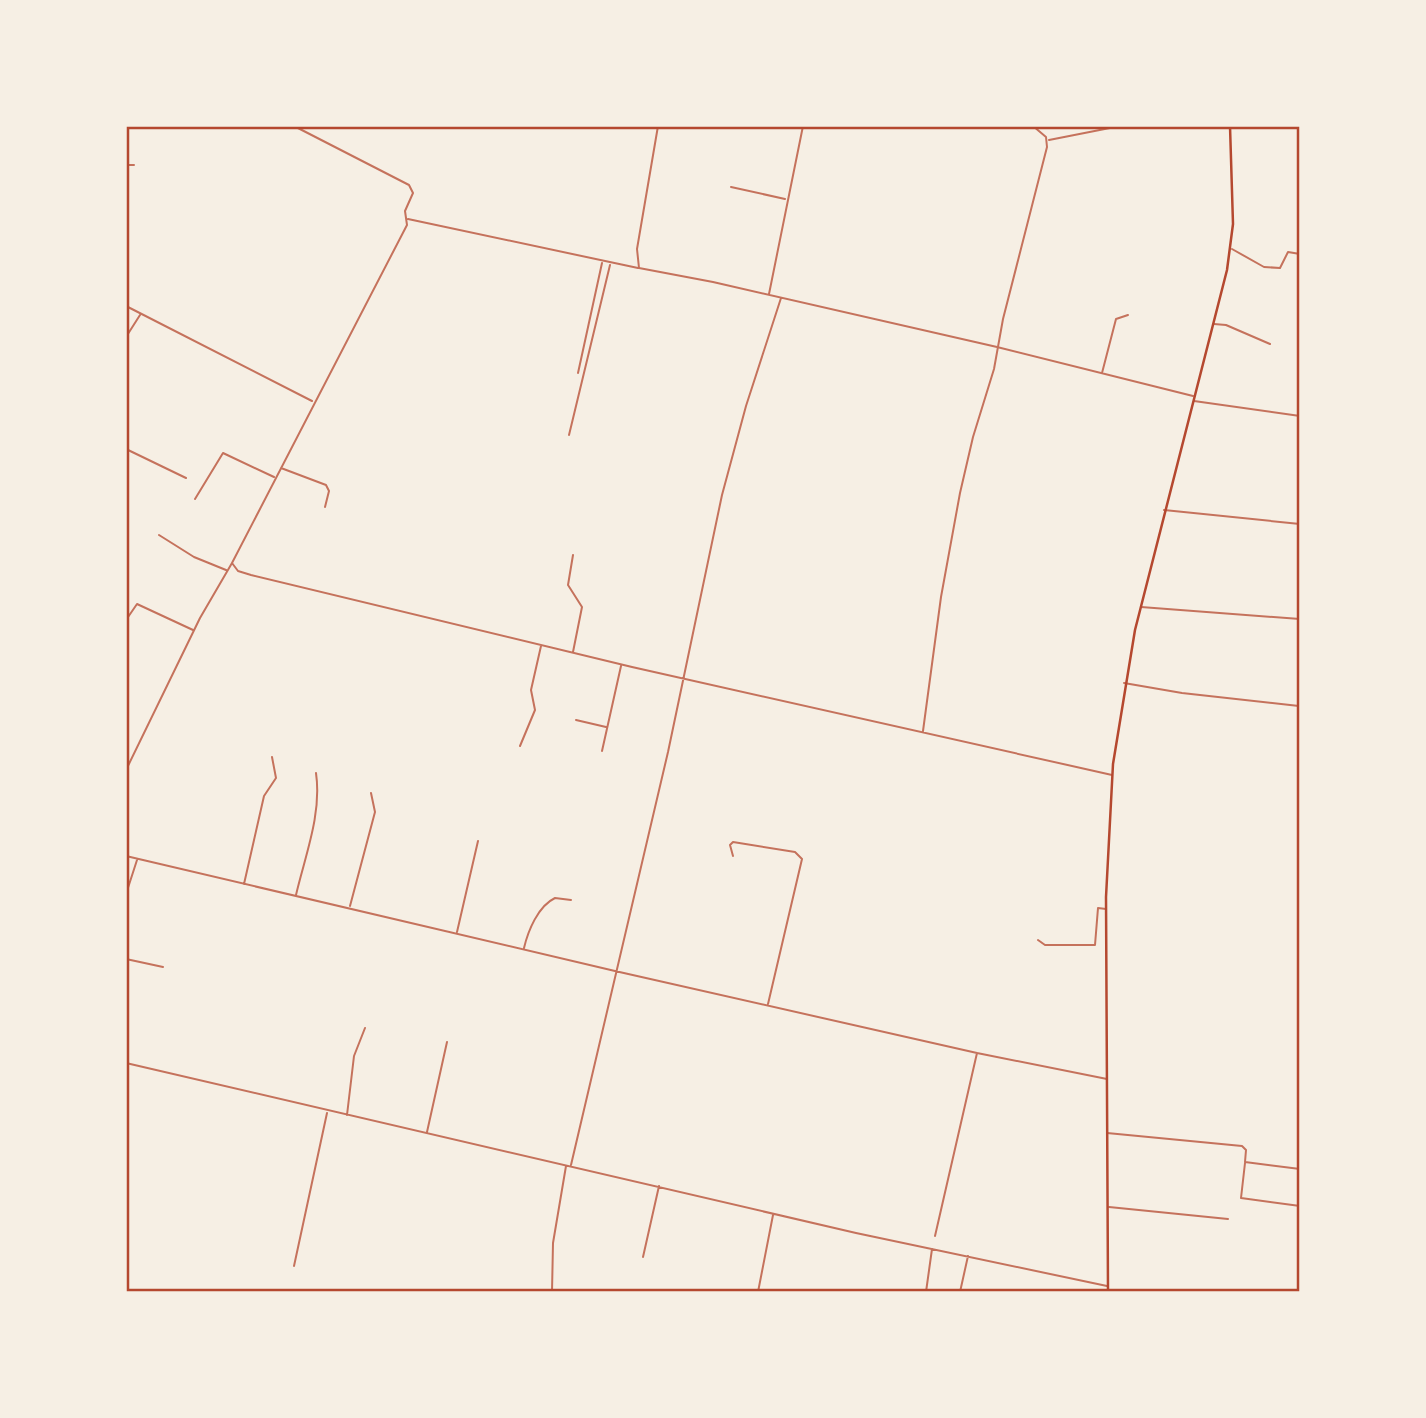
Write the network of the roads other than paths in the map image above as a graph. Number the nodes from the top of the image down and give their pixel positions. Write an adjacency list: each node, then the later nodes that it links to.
1 (294, 126): 12 (street)
2 (657, 126): 17 (street)
3 (803, 126): 11 (street)
4 (1033, 126): 7 (street)
5 (1120, 126): 7 (street)
6 (1230, 126): 13 (main road)
7 (1047, 141): 26 (street)
8 (126, 165): 9 (street)
9 (134, 165)
10 (731, 187): 11 (street)
11 (786, 199): 18 (street)
12 (407, 219): 15 (street); 30 (street)
13 (1231, 248): 14 (street); 23 (main road)
14 (1300, 254)
15 (602, 262): 16 (street); 27 (street)
16 (610, 264): 17 (street); 32 (street)
17 (639, 268): 18 (street)
18 (769, 295): 19 (street)
19 (781, 298): 26 (street); 52 (street)
20 (126, 306): 21 (street)
21 (141, 314): 24 (street); 30 (street)
22 (1128, 315): 28 (street)
23 (1213, 324): 25 (street); 29 (main road)
24 (126, 337)
25 (1270, 344)
26 (997, 347): 28 (street); 57 (street)
27 (578, 373)
28 (1102, 373): 29 (street)
29 (1193, 399): 31 (street); 39 (main road)
30 (314, 402): 34 (street)
31 (1300, 416)
32 (569, 435)
33 (126, 449): 36 (street)
34 (280, 467): 35 (street); 38 (street)
35 (275, 477): 37 (street); 43 (street)
36 (186, 478)
37 (195, 499)
38 (325, 508)
39 (1164, 510): 40 (street); 45 (main road)
40 (1300, 524)
41 (159, 535): 44 (street)
42 (573, 555): 50 (street)
43 (232, 562): 44 (street); 49 (street)
44 (227, 571): 48 (street)
45 (1140, 607): 46 (street); 53 (main road)
46 (1300, 618)
47 (126, 620): 48 (street)
48 (194, 631): 61 (street)
49 (541, 645): 50 (street); 58 (street)
50 (573, 652): 51 (street)
51 (622, 665): 52 (street); 56 (street)
52 (681, 678): 57 (street); 80 (street)
53 (1124, 683): 54 (street); 63 (main road)
54 (1299, 706)
55 (576, 720): 56 (street)
56 (607, 727): 59 (street)
57 (922, 732): 63 (street)
58 (520, 746)
59 (602, 751)
60 (272, 757): 69 (street)
61 (126, 769)
62 (316, 773): 71 (street)
63 (1112, 775): 74 (main road)
64 (371, 793): 73 (street)
65 (478, 841): 75 (street)
66 (126, 856): 68 (street)
67 (733, 856): 81 (street)
68 (138, 859): 69 (street); 70 (street)
69 (244, 884): 71 (street)
70 (126, 894)
71 (296, 895): 73 (street)
72 (571, 900): 77 (street)
73 (349, 908): 75 (street)
74 (1107, 909): 76 (street); 86 (main road)
75 (457, 933): 77 (street)
76 (1038, 940)
77 (524, 949): 80 (street)
78 (126, 959): 79 (street)
79 (163, 967)
80 (615, 971): 81 (street); 92 (street)
81 (767, 1004): 84 (street)
82 (365, 1028): 88 (street)
83 (447, 1042): 89 (street)
84 (978, 1054): 86 (street); 99 (street)
85 (126, 1063): 87 (street)
86 (1108, 1079): 90 (main road)
87 (328, 1112): 88 (street); 103 (street)
88 (346, 1116): 89 (street)
89 (426, 1133): 92 (street)
90 (1107, 1133): 91 (street); 96 (main road)
91 (1245, 1162): 93 (street); 95 (street)
92 (569, 1165): 94 (street); 105 (street)
93 (1300, 1169)
94 (659, 1185): 97 (street); 102 (street)
95 (1300, 1206)
96 (1108, 1207): 98 (street); 104 (main road)
97 (774, 1214): 100 (street); 106 (street)
98 (1228, 1219)
99 (935, 1236)
100 (932, 1248): 101 (street); 107 (street)
101 (968, 1255): 104 (street); 108 (street)
102 (643, 1257)
103 (294, 1266)
104 (1108, 1286): 109 (main road)
105 (552, 1292)
106 (758, 1292)
107 (926, 1292)
108 (960, 1292)
109 (1108, 1292)

